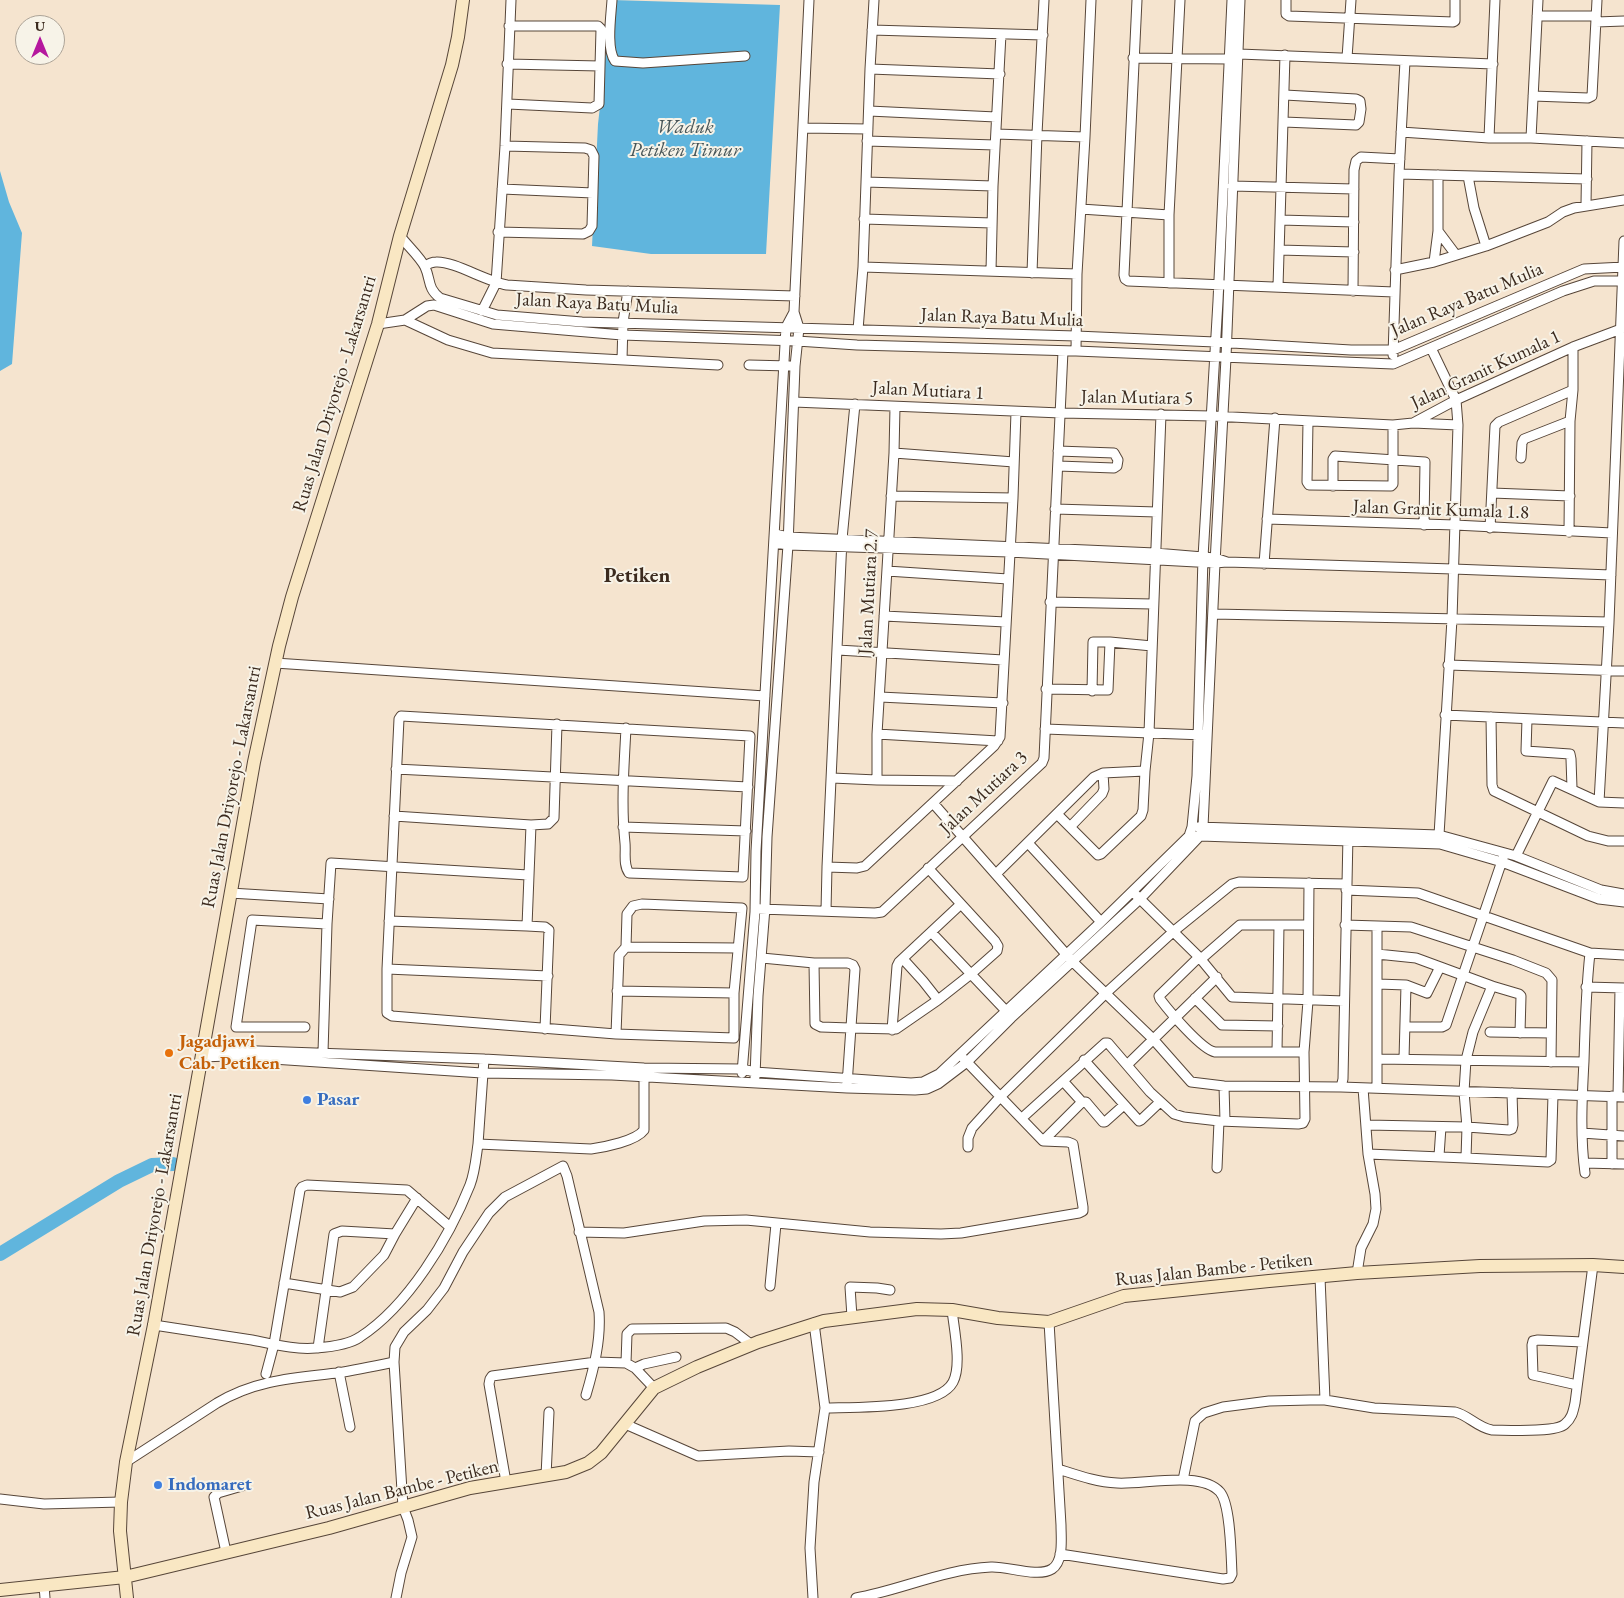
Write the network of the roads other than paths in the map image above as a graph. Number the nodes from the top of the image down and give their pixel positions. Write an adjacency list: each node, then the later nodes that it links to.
1 (463, 0): 81 (main road, Ruas Jalan Driyorejo - Lakarsantri)
2 (510, 0): 22 (street)
3 (612, 0): 28 (street)
4 (809, 0): 45 (street)
5 (874, 0): 23 (street)
6 (1044, 0): 25 (street)
7 (1091, 0): 50 (street)
8 (1137, 0): 29 (street)
9 (1180, 0): 30 (street)
10 (1232, 0): 32 (street)
11 (1240, 0): 26 (street)
12 (1286, 0): 19 (street)
13 (1351, 0): 19 (street)
14 (1455, 0): 19 (street)
15 (1495, 0): 35 (street)
16 (1538, 0): 18 (street)
17 (1597, 0): 20 (street)
18 (1537, 16): 20 (street); 40 (street)
19 (1350, 18): 31 (street)
20 (1596, 19): 21 (street); 40 (street)
21 (1624, 21)
22 (509, 26): 34 (street); 36 (street)
23 (872, 30): 24 (street); 37 (street)
24 (1001, 34): 25 (street); 38 (street)
25 (1043, 35): 49 (street)
26 (1239, 54): 27 (street); 32 (street); 65 (street)
27 (1286, 55): 31 (street); 39 (street)
28 (745, 56)
29 (1133, 58): 30 (street); 73 (street)
30 (1177, 58): 32 (street); 74 (street)
31 (1347, 58): 33 (street)
32 (1229, 59): 98 (street)
33 (1405, 61): 35 (street); 47 (street)
34 (507, 64): 36 (street); 41 (street)
35 (1492, 64): 51 (street)
36 (600, 66): 41 (street)
37 (870, 69): 38 (street); 42 (street)
38 (1000, 74): 43 (street)
39 (1285, 95): 44 (street); 44 (street)
40 (1533, 96): 52 (street)
41 (508, 104): 57 (street)
42 (869, 111): 43 (street); 46 (street)
43 (996, 116): 48 (street)
44 (1284, 122): 66 (street)
45 (804, 128): 46 (street); 104 (street)
46 (868, 129): 53 (street)
47 (1401, 132): 51 (street); 58 (street)
48 (996, 134): 49 (street); 56 (street)
49 (1037, 134): 50 (street); 93 (street)
50 (1085, 137): 72 (street)
51 (1489, 138): 52 (street)
52 (1531, 138): 54 (street)
53 (867, 140): 56 (street); 63 (street)
54 (1587, 141): 55 (street); 62 (street)
55 (1624, 143)
56 (996, 145): 64 (street)
57 (505, 146): 67 (street); 69 (street)
58 (1400, 160): 59 (street); 68 (street)
59 (1399, 174): 60 (street); 91 (street)
60 (1438, 175): 61 (street); 79 (street)
61 (1468, 176): 62 (street); 83 (street)
62 (1587, 180): 71 (street)
63 (866, 182): 64 (street); 75 (street)
64 (993, 186): 77 (street)
65 (1232, 186): 66 (street); 99 (street)
66 (1282, 187): 68 (street); 76 (street)
67 (502, 189): 69 (street); 80 (street)
68 (1354, 190): 78 (street)
69 (593, 193): 80 (street)
70 (1624, 200): 71 (street)
71 (1586, 205): 83 (street)
72 (1081, 209): 73 (street); 94 (street)
73 (1127, 212): 74 (street); 97 (street)
74 (1169, 215): 97 (street)
75 (864, 219): 77 (street); 89 (street)
76 (1280, 220): 78 (street); 84 (street)
77 (992, 222): 92 (street)
78 (1354, 222): 85 (street)
79 (1438, 231): 86 (street); 87 (street)
80 (498, 232): 96 (street)
81 (400, 236): 88 (street, Jalan Raya Batu Mulia); 109 (main road, Ruas Jalan Driyorejo - Lakarsantri)
82 (1624, 241): 90 (street)
83 (1486, 246): 86 (street)
84 (1279, 250): 85 (street); 100 (street)
85 (1354, 252): 102 (street)
86 (1456, 255): 87 (street)
87 (1434, 262): 91 (street)
88 (425, 266): 96 (street); 105 (street, Jalan Raya Batu Mulia)
89 (862, 267): 92 (street); 113 (street)
90 (1623, 267): 95 (street); 123 (street, Jalan Raya Batu Mulia)
91 (1395, 270): 103 (street)
92 (991, 272): 93 (street)
93 (1032, 273): 94 (street)
94 (1077, 274): 115 (street)
95 (1624, 281): 112 (street); 122 (street)
96 (496, 283): 101 (street); 105 (street)
97 (1169, 283): 98 (street)
98 (1218, 284): 99 (street); 119 (street)
99 (1228, 285): 100 (street); 120 (street)
100 (1278, 287): 102 (street)
101 (628, 290): 104 (street); 108 (street)
102 (1353, 290): 103 (street)
103 (1394, 292): 123 (street)
104 (794, 296): 106 (street)
105 (482, 311): 108 (street, Jalan Raya Batu Mulia)
106 (794, 312): 110 (street); 111 (street)
107 (405, 320): 109 (street); 114 (street); 128 (street)
108 (623, 322): 110 (street, Jalan Raya Batu Mulia); 114 (street)
109 (378, 324): 196 (main road, Ruas Jalan Driyorejo - Lakarsantri)
110 (786, 328): 111 (street, Jalan Raya Batu Mulia); 117 (street)
111 (799, 328): 113 (street, Jalan Raya Batu Mulia); 118 (street)
112 (1620, 329): 116 (street); 121 (street, Jalan Granit Kumala 1)
113 (858, 330): 115 (street, Jalan Raya Batu Mulia)
114 (622, 335): 117 (street); 128 (street)
115 (1076, 336): 119 (street, Jalan Raya Batu Mulia); 125 (street)
116 (1622, 340): 156 (street)
117 (786, 341): 118 (street); 132 (street)
118 (797, 341): 124 (street); 133 (street)
119 (1215, 342): 120 (street, Jalan Raya Batu Mulia); 126 (street)
120 (1226, 344): 123 (street, Jalan Raya Batu Mulia); 127 (street)
121 (1574, 347): 134 (street); 135 (street, Jalan Granit Kumala 1)
122 (1431, 348): 129 (street); 135 (street)
123 (1393, 350): 129 (street)
124 (1063, 351): 125 (street); 140 (street, Jalan Mutiara 3)
125 (1076, 351): 126 (street)
126 (1215, 358): 127 (street); 142 (street)
127 (1226, 358): 129 (street); 143 (street)
128 (622, 360): 130 (street)
129 (1393, 364)
130 (718, 365)
131 (749, 366): 132 (street)
132 (784, 366): 133 (street); 170 (street)
133 (795, 366): 136 (street)
134 (1573, 390): 146 (street); 158 (street)
135 (1456, 400): 147 (street, Jalan Granit Kumala 1); 149 (street)
136 (794, 402): 137 (street, Jalan Mutiara 1); 171 (street)
137 (855, 404): 138 (street, Jalan Mutiara 1); 172 (street)
138 (895, 407): 139 (street, Jalan Mutiara 1); 151 (street, Jalan Mutiara 2.7)
139 (1016, 412): 140 (street, Jalan Mutiara 1); 154 (street)
140 (1061, 414): 141 (street, Jalan Mutiara 5); 150 (street, Jalan Mutiara 3)
141 (1161, 414): 142 (street, Jalan Mutiara 5); 163 (street)
142 (1212, 416): 143 (street, Jalan Granit Kumala 1); 177 (street)
143 (1222, 416): 144 (street, Jalan Granit Kumala 1); 178 (street)
144 (1275, 418): 145 (street, Jalan Granit Kumala 1); 164 (street)
145 (1308, 421): 148 (street, Jalan Granit Kumala 1); 157 (street)
146 (1570, 422): 152 (street); 160 (street)
147 (1412, 423): 148 (street, Jalan Granit Kumala 1); 149 (street)
148 (1393, 425): 153 (street)
149 (1458, 425): 166 (street)
150 (1058, 451): 155 (street, Jalan Mutiara 3); 155 (street)
151 (894, 453): 154 (street); 159 (street, Jalan Mutiara 2.7)
152 (1522, 458)
153 (1393, 460): 157 (street); 157 (street); 165 (street)
154 (1014, 462): 161 (street)
155 (1058, 466): 162 (street, Jalan Mutiara 3)
156 (1620, 466): 169 (street)
157 (1333, 486)
158 (1492, 493): 160 (street); 167 (street)
159 (892, 496): 161 (street); 173 (street, Jalan Mutiara 2.7)
160 (1570, 496): 168 (street)
161 (1013, 498): 174 (street)
162 (1055, 509): 163 (street); 175 (street, Jalan Mutiara 3)
163 (1157, 512): 176 (street)
164 (1267, 519): 165 (street, Jalan Granit Kumala 1.8); 179 (street)
165 (1424, 525): 166 (street, Jalan Granit Kumala 1.8)
166 (1455, 525): 167 (street, Jalan Granit Kumala 1.8); 180 (street)
167 (1490, 528): 168 (street, Jalan Granit Kumala 1.8)
168 (1569, 532): 169 (street, Jalan Granit Kumala 1.8)
169 (1612, 533): 182 (street)
170 (775, 538): 171 (street); 202 (street)
171 (788, 541): 172 (street); 262 (street)
172 (842, 543): 173 (street); 193 (street)
173 (888, 545): 174 (street); 181 (street, Jalan Mutiara 2.7)
174 (1009, 549): 175 (street); 183 (street)
175 (1053, 551): 176 (street); 184 (street, Jalan Mutiara 3)
176 (1155, 556): 177 (street); 185 (street)
177 (1203, 560): 178 (street); 215 (street)
178 (1215, 561): 179 (street); 186 (street)
179 (1264, 564): 180 (street)
180 (1453, 568): 182 (street); 188 (street)
181 (887, 571): 183 (street); 187 (street, Jalan Mutiara 2.7)
182 (1611, 576): 190 (street)
183 (1008, 579): 189 (street)
184 (1050, 602): 185 (street); 200 (street, Jalan Mutiara 3)
185 (1153, 604): 192 (street)
186 (1213, 614): 188 (street); 215 (street)
187 (884, 616): 189 (street); 194 (street, Jalan Mutiara 2.7)
188 (1452, 618): 190 (street); 197 (street)
189 (1006, 622): 195 (street)
190 (1609, 622): 198 (street)
191 (1110, 642): 192 (street); 201 (street); 201 (street)
192 (1152, 646): 213 (street)
193 (838, 650): 194 (street); 221 (street)
194 (881, 653): 195 (street); 203 (street, Jalan Mutiara 2.7)
195 (1003, 660): 204 (street)
196 (275, 663): 202 (street); 255 (main road, Ruas Jalan Driyorejo - Lakarsantri)
197 (1448, 665): 198 (street); 205 (street)
198 (1606, 671): 199 (street); 208 (street)
199 (1624, 671)
200 (1046, 689): 201 (street); 212 (street, Jalan Mutiara 3)
201 (1092, 691)
202 (766, 696): 261 (street)
203 (880, 697): 204 (street); 214 (street, Jalan Mutiara 2.7)
204 (1002, 703): 216 (street)
205 (1445, 715): 206 (street); 241 (street)
206 (1491, 717): 207 (street); 230 (street)
207 (1527, 719): 208 (street); 226 (street)
208 (1603, 722): 209 (street); 227 (street)
209 (1624, 723)
210 (557, 724): 211 (street); 217 (street); 220 (street)
211 (626, 728): 223 (street); 225 (street)
212 (1045, 729): 213 (street); 240 (street, Jalan Mutiara 3)
213 (1149, 732): 215 (street); 218 (street)
214 (877, 734): 216 (street); 222 (street, Jalan Mutiara 2.7)
215 (1203, 735): 236 (street); 239 (street)
216 (998, 741): 224 (street)
217 (396, 769): 220 (street); 232 (street)
218 (1145, 771): 219 (street); 235 (street)
219 (1103, 773): 231 (street); 235 (street)
220 (554, 777): 223 (street); 233 (street)
221 (832, 778): 222 (street); 248 (street)
222 (877, 780): 224 (street)
223 (623, 781): 225 (street); 234 (street)
224 (957, 781): 228 (street)
225 (748, 787): 238 (street)
226 (1572, 788): 227 (street); 230 (street)
227 (1599, 802): 229 (street)
228 (934, 803): 240 (street); 248 (street)
229 (1624, 804)
230 (1537, 812): 243 (street); 245 (street)
231 (1057, 814): 235 (street); 244 (street)
232 (394, 816): 233 (street); 247 (street)
233 (531, 825): 251 (street)
234 (623, 827): 238 (street); 238 (street)
235 (1070, 827)
236 (1191, 831): 239 (street); 254 (street)
237 (1348, 831): 239 (street); 241 (street); 242 (street)
238 (746, 832)
239 (1202, 832): 242 (street); 258 (street)
240 (962, 836): 249 (street, Jalan Mutiara 3); 250 (street)
241 (1439, 839): 242 (street); 246 (street)
242 (1348, 841): 253 (street)
243 (1624, 841)
244 (1028, 843): 250 (street); 266 (street)
245 (1516, 856): 246 (street); 256 (street)
246 (1504, 858): 259 (street); 264 (street)
247 (391, 866): 251 (street); 257 (street); 265 (street)
248 (827, 868): 263 (street)
249 (928, 868): 260 (street); 263 (street, Jalan Mutiara 3)
250 (997, 873): 282 (street)
251 (528, 875): 270 (street)
252 (1309, 883): 253 (street); 269 (street); 273 (street)
253 (1346, 887): 264 (street); 271 (street)
254 (1133, 891): 258 (street); 266 (street)
255 (230, 893): 257 (street); 321 (main road, Ruas Jalan Driyorejo - Lakarsantri)
256 (1624, 894)
257 (329, 899): 267 (street)
258 (1140, 900): 273 (street); 282 (street)
259 (1624, 902)
260 (960, 904): 274 (street); 288 (street)
261 (754, 908): 262 (street, Jalan Mutiara 3); 333 (street)
262 (766, 908): 263 (street, Jalan Mutiara 3); 281 (street)
263 (826, 911)
264 (1484, 915): 277 (street); 278 (street)
265 (389, 921): 270 (street); 287 (street)
266 (1101, 922): 282 (street)
267 (327, 924): 308 (street); 318 (street)
268 (1279, 925): 269 (street); 283 (street); 302 (street)
269 (1308, 925): 303 (street)
270 (527, 926): 290 (street)
271 (1345, 926): 272 (street); 304 (street)
272 (1378, 926): 277 (street); 279 (street)
273 (1174, 931): 283 (street); 299 (street)
274 (931, 932): 284 (street); 288 (street)
275 (626, 947): 276 (street); 276 (street); 297 (street)
276 (738, 948): 298 (street)
277 (1474, 948): 289 (street); 315 (street)
278 (1590, 953): 280 (street); 295 (street)
279 (1377, 954): 286 (street); 292 (street)
280 (1624, 955)
281 (762, 958): 285 (street); 336 (street)
282 (1070, 958): 299 (street); 305 (street)
283 (1200, 958): 291 (street); 306 (street)
284 (903, 959): 301 (street); 312 (street)
285 (814, 962): 310 (street); 310 (street)
286 (1440, 967): 289 (street); 293 (street)
287 (387, 969): 290 (street); 311 (street)
288 (971, 974): 301 (street); 305 (street)
289 (1464, 975): 294 (street); 309 (street)
290 (548, 976): 311 (street)
291 (1217, 977): 300 (street); 302 (street)
292 (1378, 984): 293 (street); 324 (street)
293 (1406, 985): 309 (street)
294 (1492, 986): 314 (street); 327 (street)
295 (1586, 986): 296 (street); 330 (street)
296 (1622, 988): 332 (street)
297 (617, 991): 298 (street); 316 (street)
298 (734, 993): 316 (street)
299 (1106, 993): 317 (street); 350 (street)
300 (1195, 998): 306 (street); 307 (street)
301 (938, 1000): 312 (street)
302 (1279, 1000): 303 (street); 307 (street)
303 (1308, 1001): 304 (street); 320 (street)
304 (1344, 1001): 344 (street)
305 (1009, 1014): 322 (street); 328 (street)
306 (1175, 1018): 317 (street); 319 (street)
307 (1278, 1026): 319 (street)
308 (305, 1027)
309 (1404, 1027): 325 (street)
310 (850, 1028): 312 (street); 341 (street)
311 (545, 1029): 316 (street)
312 (892, 1030)
313 (1490, 1032): 314 (street)
314 (1520, 1033): 315 (street)
315 (1551, 1033): 329 (street)
316 (616, 1034)
317 (1153, 1039): 331 (street); 342 (street)
318 (323, 1052): 321 (street); 323 (street)
319 (1278, 1052): 320 (street)
320 (1304, 1052): 343 (street)
321 (203, 1053): 337 (street); 394 (main road, Ruas Jalan Driyorejo - Lakarsantri)
322 (960, 1055): 328 (street); 341 (street)
323 (484, 1059): 334 (street); 337 (street)
324 (1377, 1059): 325 (street); 346 (street)
325 (1404, 1059): 327 (street)
326 (1084, 1060): 331 (street); 338 (street); 355 (street)
327 (1466, 1060): 329 (street); 347 (street)
328 (967, 1062): 341 (street); 350 (street)
329 (1551, 1062): 330 (street)
330 (1584, 1062): 351 (street)
331 (1127, 1065): 354 (street)
332 (1621, 1066): 352 (street)
333 (742, 1068): 335 (street); 336 (street); 339 (street)
334 (612, 1071): 335 (street); 337 (street)
335 (644, 1072): 339 (street); 367 (street)
336 (755, 1072): 340 (street); 341 (street)
337 (482, 1073): 365 (street)
338 (1063, 1081): 353 (street); 356 (street)
339 (742, 1082): 340 (street)
340 (755, 1082): 341 (street)
341 (847, 1084)
342 (1224, 1086): 343 (street); 357 (street)
343 (1304, 1087): 344 (street); 357 (street)
344 (1341, 1087): 345 (street)
345 (1363, 1088): 346 (street); 358 (street)
346 (1376, 1088): 347 (street)
347 (1464, 1092): 348 (street); 360 (street)
348 (1512, 1093): 349 (street); 360 (street)
349 (1553, 1095): 351 (street); 370 (street)
350 (1001, 1096): 356 (street); 366 (street)
351 (1582, 1096): 352 (street); 361 (street)
352 (1618, 1097): 362 (street)
353 (1082, 1102): 355 (street); 364 (street)
354 (1160, 1102): 355 (street); 357 (street)
355 (1124, 1105)
356 (1022, 1118): 364 (street)
357 (1222, 1121): 375 (street)
358 (1367, 1125): 359 (street); 368 (street)
359 (1440, 1127): 360 (street); 369 (street)
360 (1467, 1127): 370 (street)
361 (1582, 1133): 362 (street); 371 (street)
362 (1613, 1136): 363 (street); 372 (street)
363 (1624, 1136)
364 (1043, 1141): 378 (street)
365 (478, 1144): 367 (street); 379 (street)
366 (968, 1147)
367 (559, 1148): 374 (street)
368 (1368, 1154): 369 (street); 384 (street)
369 (1439, 1156): 370 (street)
370 (1466, 1158)
371 (1584, 1163): 372 (street); 376 (street)
372 (1612, 1164): 373 (street)
373 (1624, 1164)
374 (563, 1166): 380 (street); 400 (street)
375 (1217, 1168)
376 (1585, 1173)
377 (417, 1198): 379 (street); 381 (street); 386 (street)
378 (776, 1224): 380 (street); 387 (street)
379 (450, 1227): 398 (street)
380 (580, 1232): 401 (street)
381 (396, 1234): 388 (street); 388 (street)
382 (1593, 1265): 383 (main road, Ruas Jalan Bambe - Petiken); 384 (main road, Ruas Jalan Bambe - Petiken); 395 (street)
383 (1624, 1267)
384 (1357, 1274): 385 (main road, Ruas Jalan Bambe - Petiken)
385 (1320, 1277): 392 (main road, Ruas Jalan Bambe - Petiken); 409 (street)
386 (284, 1284): 388 (street); 396 (street)
387 (770, 1286)
388 (326, 1290): 398 (street)
389 (890, 1290): 391 (street)
390 (952, 1310): 391 (main road, Ruas Jalan Bambe - Petiken); 392 (main road, Ruas Jalan Bambe - Petiken); 410 (street)
391 (852, 1317): 393 (main road, Ruas Jalan Bambe - Petiken)
392 (1049, 1322): 416 (street)
393 (814, 1323): 397 (main road, Ruas Jalan Bambe - Petiken); 410 (street)
394 (154, 1325): 396 (street); 415 (main road, Ruas Jalan Driyorejo - Lakarsantri)
395 (1584, 1342): 406 (street); 406 (street)
396 (274, 1344): 398 (street); 405 (street)
397 (752, 1345): 402 (street); 407 (main road, Ruas Jalan Bambe - Petiken)
398 (318, 1348)
399 (676, 1357): 403 (street)
400 (394, 1362): 404 (street); 423 (street)
401 (596, 1362): 402 (street); 408 (street); 419 (street)
402 (626, 1363): 403 (street)
403 (635, 1368): 407 (street)
404 (339, 1372): 413 (street); 415 (street)
405 (266, 1374)
406 (1578, 1385): 409 (street)
407 (654, 1388): 412 (main road, Ruas Jalan Bambe - Petiken)
408 (586, 1395)
409 (1325, 1400): 418 (street)
410 (825, 1408): 414 (street)
411 (549, 1412): 417 (street)
412 (625, 1424): 414 (street); 417 (main road, Ruas Jalan Bambe - Petiken)
413 (350, 1427)
414 (819, 1452): 431 (street)
415 (126, 1462): 422 (main road, Ruas Jalan Driyorejo - Lakarsantri)
416 (1058, 1469): 418 (street); 425 (street)
417 (546, 1476): 419 (main road, Ruas Jalan Bambe - Petiken)
418 (1183, 1480): 425 (street)
419 (506, 1482): 423 (main road, Ruas Jalan Bambe - Petiken)
420 (242, 1486): 424 (street)
421 (0, 1499): 422 (street)
422 (121, 1502): 426 (main road, Ruas Jalan Driyorejo - Lakarsantri)
423 (403, 1507): 424 (main road, Ruas Jalan Bambe - Petiken); 430 (street)
424 (226, 1552): 426 (main road, Ruas Jalan Bambe - Petiken)
425 (1060, 1554): 432 (street)
426 (126, 1577): 428 (main road, Ruas Jalan Bambe - Petiken); 429 (main road, Ruas Jalan Driyorejo - Lakarsantri)
427 (0, 1590): 428 (main road, Ruas Jalan Bambe - Petiken)
428 (45, 1592)
429 (126, 1598)
430 (396, 1598)
431 (813, 1598)
432 (856, 1598)

